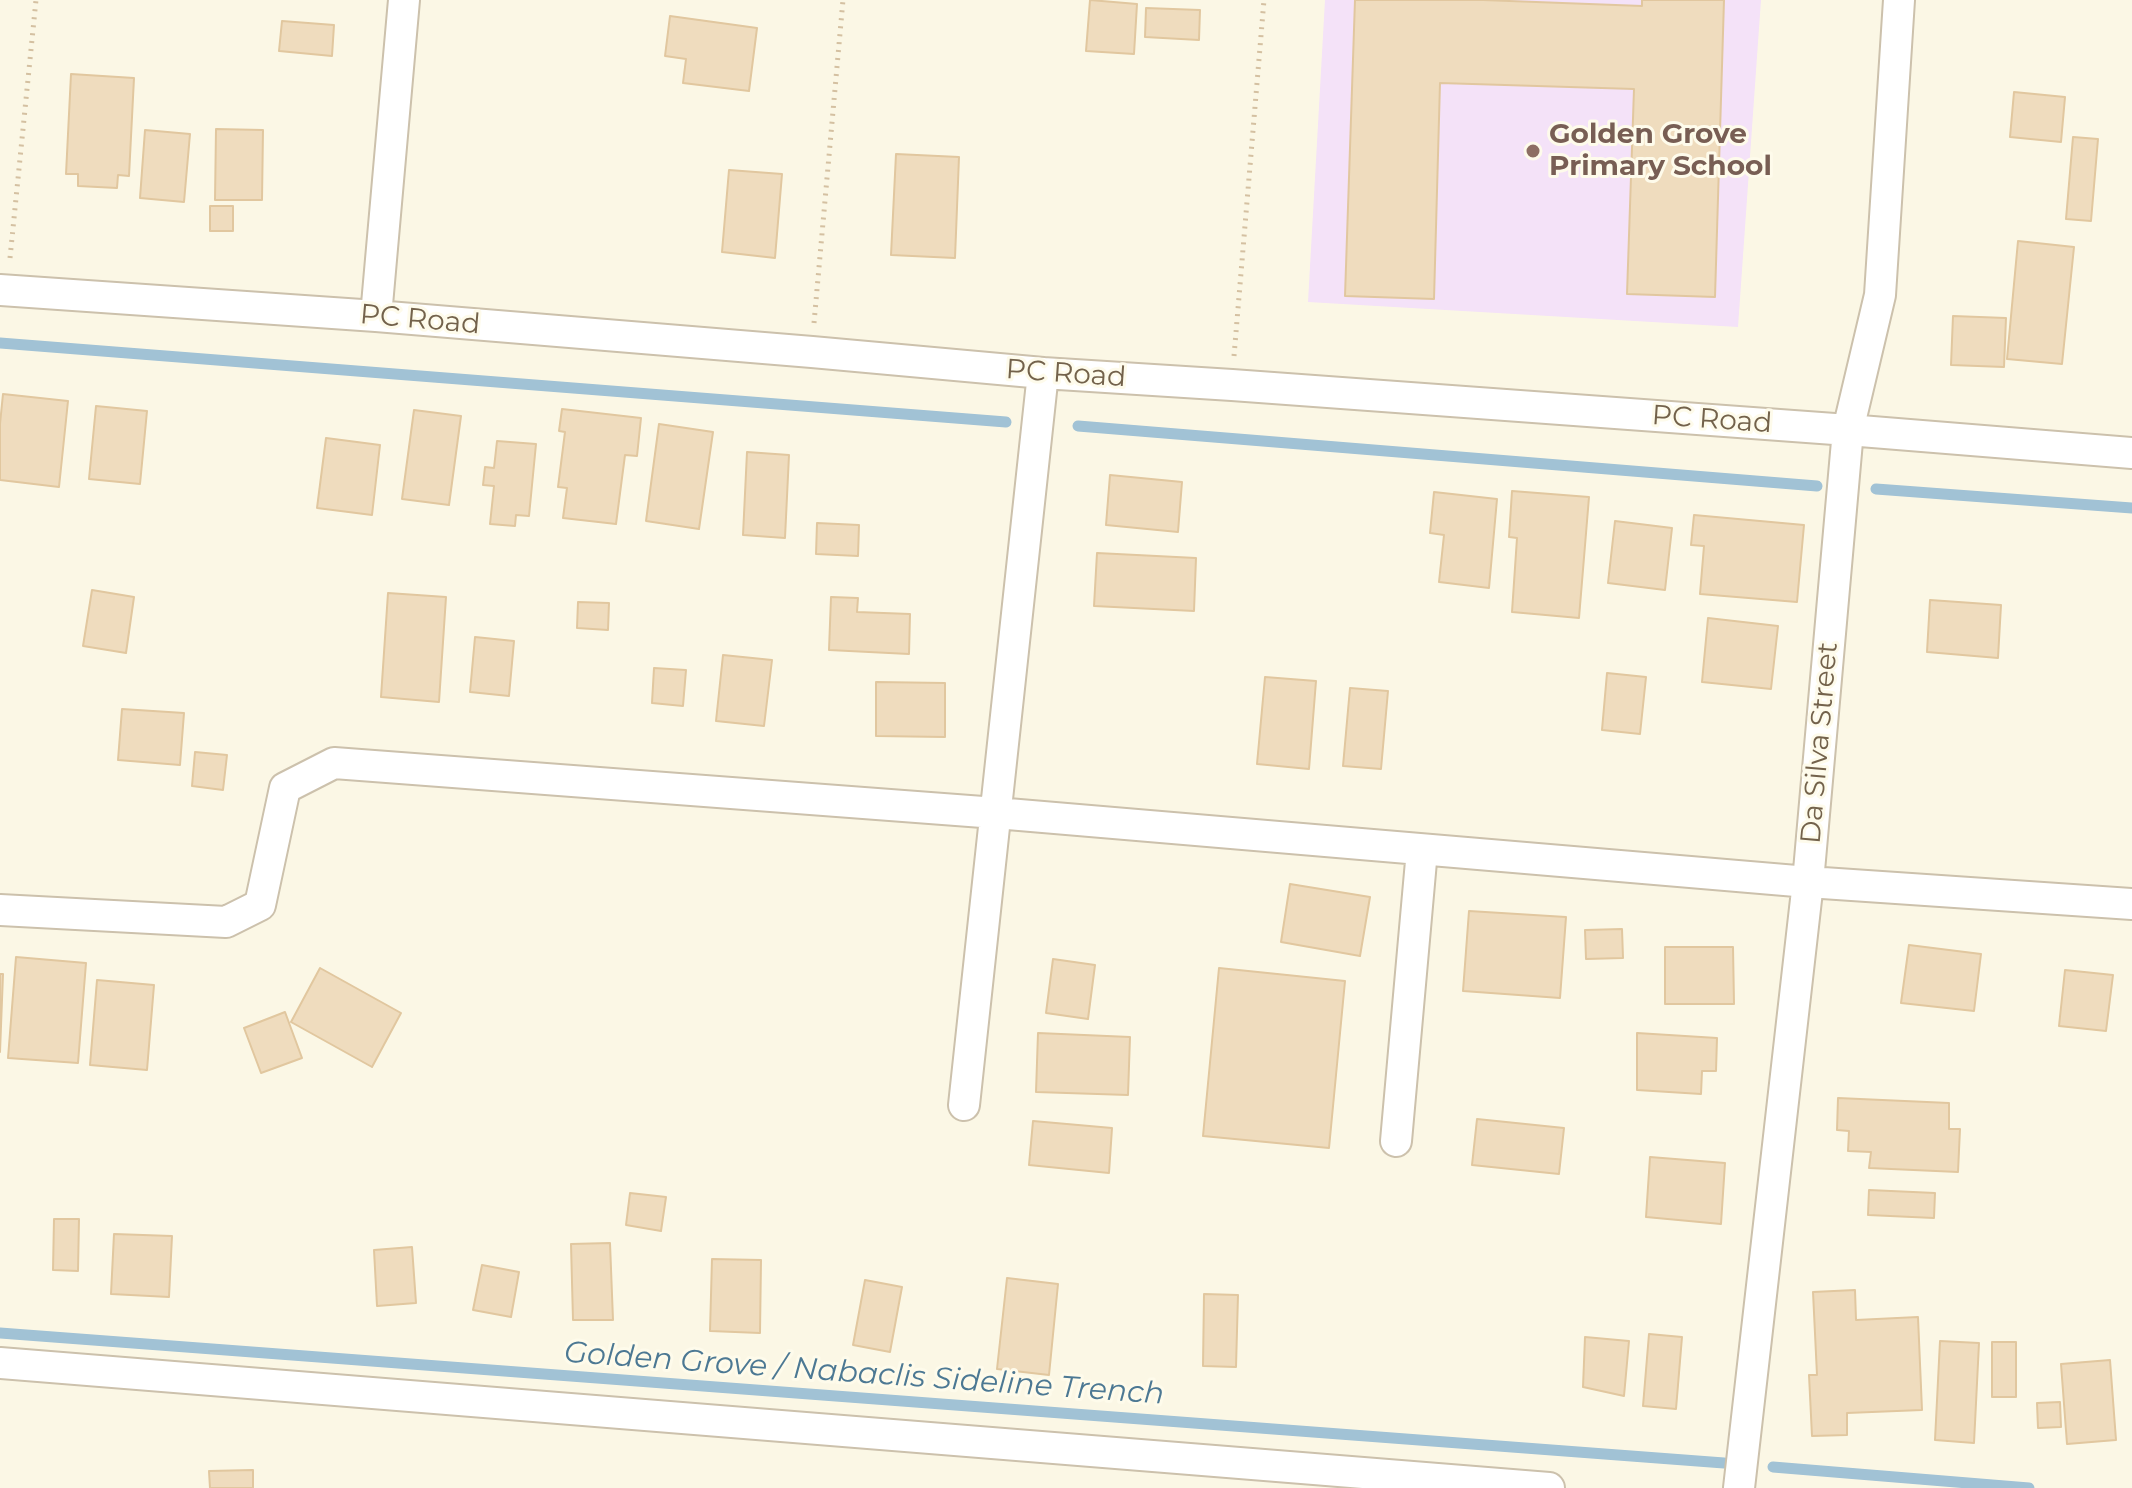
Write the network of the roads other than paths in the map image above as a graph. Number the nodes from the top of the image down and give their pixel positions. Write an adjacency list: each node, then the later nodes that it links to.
1 (404, 0): 4 (street)
2 (1899, 0): 6 (street, Da Silva Street)
3 (3, 291): 4 (street, PC Road)
4 (376, 316): 5 (street, PC Road)
5 (1043, 373): 6 (street, PC Road); 8 (street)
6 (1848, 430): 7 (street, PC Road); 10 (street, Da Silva Street)
7 (2132, 453)
8 (996, 813): 9 (street); 12 (street); 13 (street)
9 (1422, 850): 10 (street); 14 (street)
10 (1808, 882): 11 (street); 17 (street, Da Silva Street)
11 (2132, 904)
12 (0, 910)
13 (964, 1105)
14 (1396, 1141)
15 (0, 1363): 16 (street)
16 (1549, 1488)
17 (1739, 1488)

